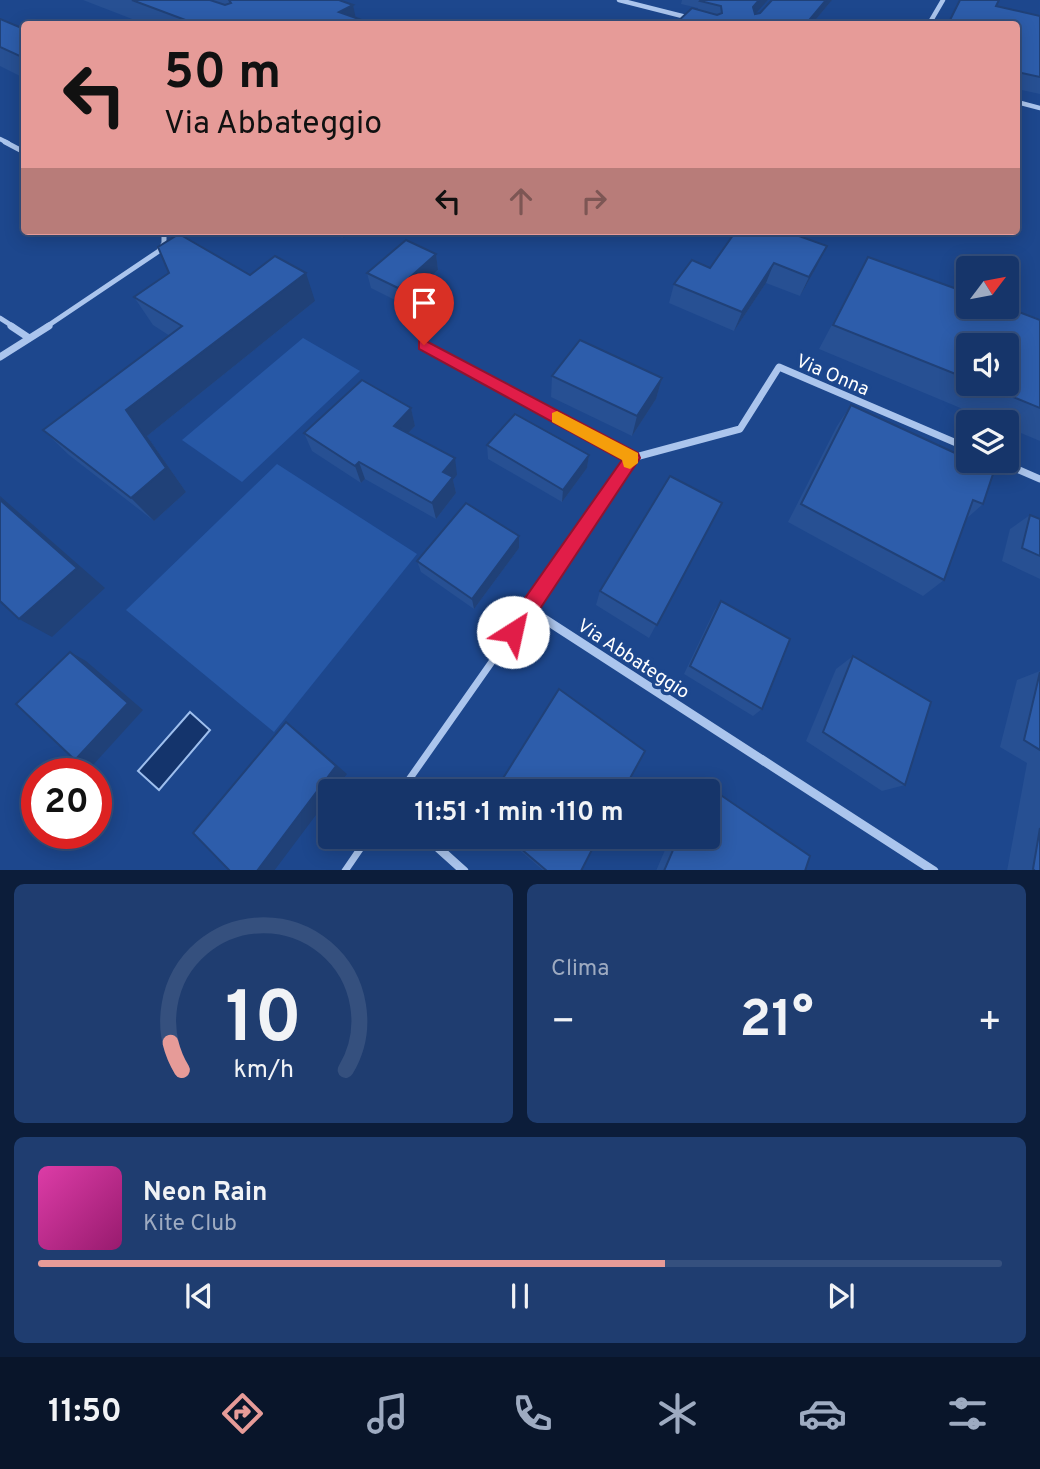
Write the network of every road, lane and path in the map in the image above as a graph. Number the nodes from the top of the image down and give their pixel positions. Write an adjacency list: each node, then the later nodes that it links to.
1 (619, 0): 3 (street)
2 (943, 0): 4 (street)
3 (702, 21)
4 (931, 21)
5 (1020, 103): 6 (street)
6 (1040, 108)
7 (0, 139): 8 (street)
8 (21, 150)
9 (163, 235): 11 (street)
10 (0, 318): 11 (street)
11 (29, 338): 13 (street)
12 (424, 345): 15 (street)
13 (0, 358)
14 (956, 443): 15 (street, Via Onna)
15 (632, 458): 18 (street)
16 (1019, 470): 17 (street)
17 (1040, 479)
18 (529, 609): 19 (lane); 24 (street, Via Abbateggio)
19 (409, 779)
20 (360, 849): 22 (lane)
21 (440, 849): 23 (street)
22 (345, 870)
23 (464, 870)
24 (934, 870)

